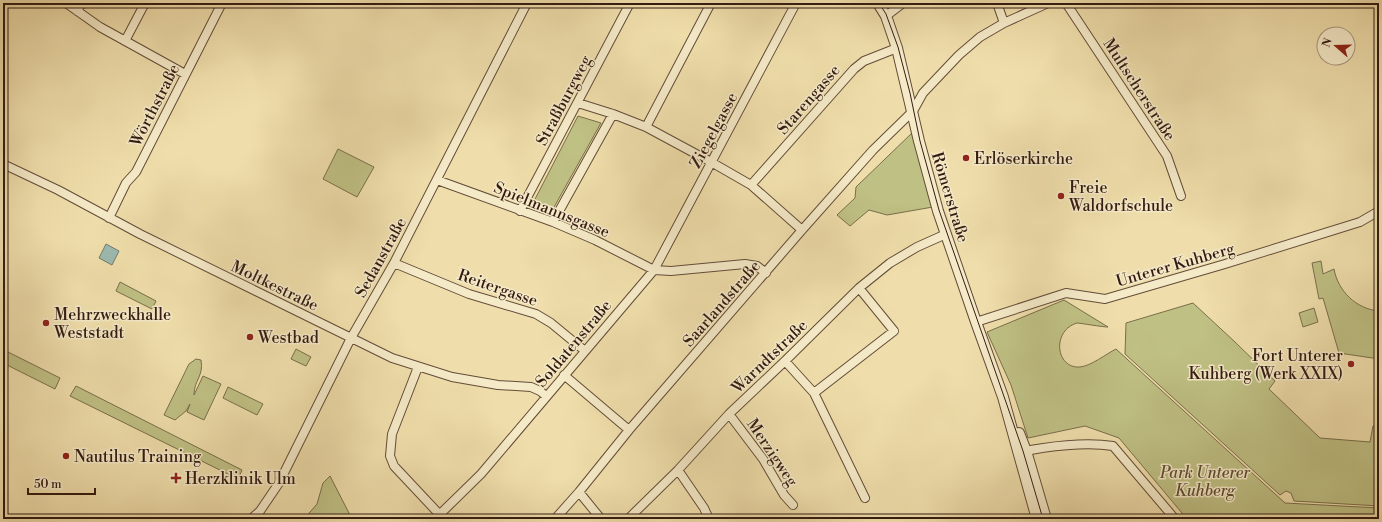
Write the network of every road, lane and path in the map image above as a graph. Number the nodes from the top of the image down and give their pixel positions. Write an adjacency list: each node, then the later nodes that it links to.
1 (66, 3): 14 (street)
2 (82, 3): 14 (street)
3 (145, 3): 17 (street)
4 (222, 3): 19 (street, Wörthstraße)
5 (527, 3): 26 (street, Sedanstraße)
6 (630, 3): 20 (street, Straßburgweg)
7 (711, 3): 23 (street)
8 (796, 3): 24 (street, Ziegelgasse)
9 (878, 3): 15 (street, Römerstraße)
10 (903, 3): 15 (street)
11 (997, 3): 16 (street)
12 (1048, 3): 16 (street, Saarlandstraße)
13 (1066, 3): 28 (street, Multscherstraße)
14 (77, 11): 17 (street)
15 (886, 16): 18 (street, Römerstraße)
16 (1004, 23): 21 (street, Saarlandstraße)
17 (125, 41): 19 (street)
18 (897, 48): 21 (street, Römerstraße); 27 (street, Starengasse)
19 (185, 74): 31 (street, Wörthstraße)
20 (578, 103): 22 (street); 29 (street, Straßburgweg)
21 (913, 111): 33 (street, Saarlandstraße); 34 (street, Römerstraße)
22 (613, 114): 23 (street); 32 (street)
23 (646, 127): 24 (street)
24 (712, 162): 27 (street); 36 (street, Ziegelgasse)
25 (3, 164): 31 (street, Moltkestraße)
26 (437, 180): 29 (street, Spielmannsgasse); 35 (street, Sedanstraße)
27 (751, 185): 33 (street)
28 (1181, 196)
29 (520, 211): 32 (street, Spielmannsgasse)
30 (1379, 211): 39 (street, Unterer Kuhberg)
31 (109, 218): 40 (street, Moltkestraße)
32 (553, 222): 36 (street, Spielmannsgasse)
33 (802, 230): 37 (street, Saarlandstraße)
34 (946, 234): 38 (street, Warndtstraße); 39 (street, Römerstraße)
35 (394, 263): 40 (street, Sedanstraße); 41 (street, Reitergasse)
36 (654, 270): 37 (street); 41 (street, Soldatenstraße)
37 (766, 273): 48 (street, Saarlandstraße)
38 (859, 288): 42 (street, Warndtstraße); 45 (street)
39 (976, 322): 49 (street, Römerstraße)
40 (351, 338): 43 (street, Moltkestraße); 55 (street, Sedanstraße)
41 (585, 351): 44 (street, Soldatenstraße)
42 (785, 361): 45 (street); 47 (street, Warndtstraße)
43 (418, 367): 46 (street, Moltkestraße); 54 (street)
44 (564, 376): 46 (street, Soldatenstraße); 48 (street)
45 (814, 393): 52 (street)
46 (546, 396): 54 (street, Soldatenstraße)
47 (730, 414): 50 (street, Warndtstraße); 53 (street, Merzigweg)
48 (629, 430): 51 (street, Saarlandstraße)
49 (1022, 451): 60 (street, Römerstraße); 61 (street, Römerstraße); 62 (street)
50 (678, 470): 58 (street, Warndtstraße); 59 (street)
51 (579, 492): 56 (street, Saarlandstraße); 57 (street)
52 (865, 498)
53 (793, 505)
54 (438, 517)
55 (251, 519)
56 (555, 519)
57 (601, 519)
58 (628, 519)
59 (709, 519)
60 (1037, 519)
61 (1046, 519)
62 (1175, 519)

